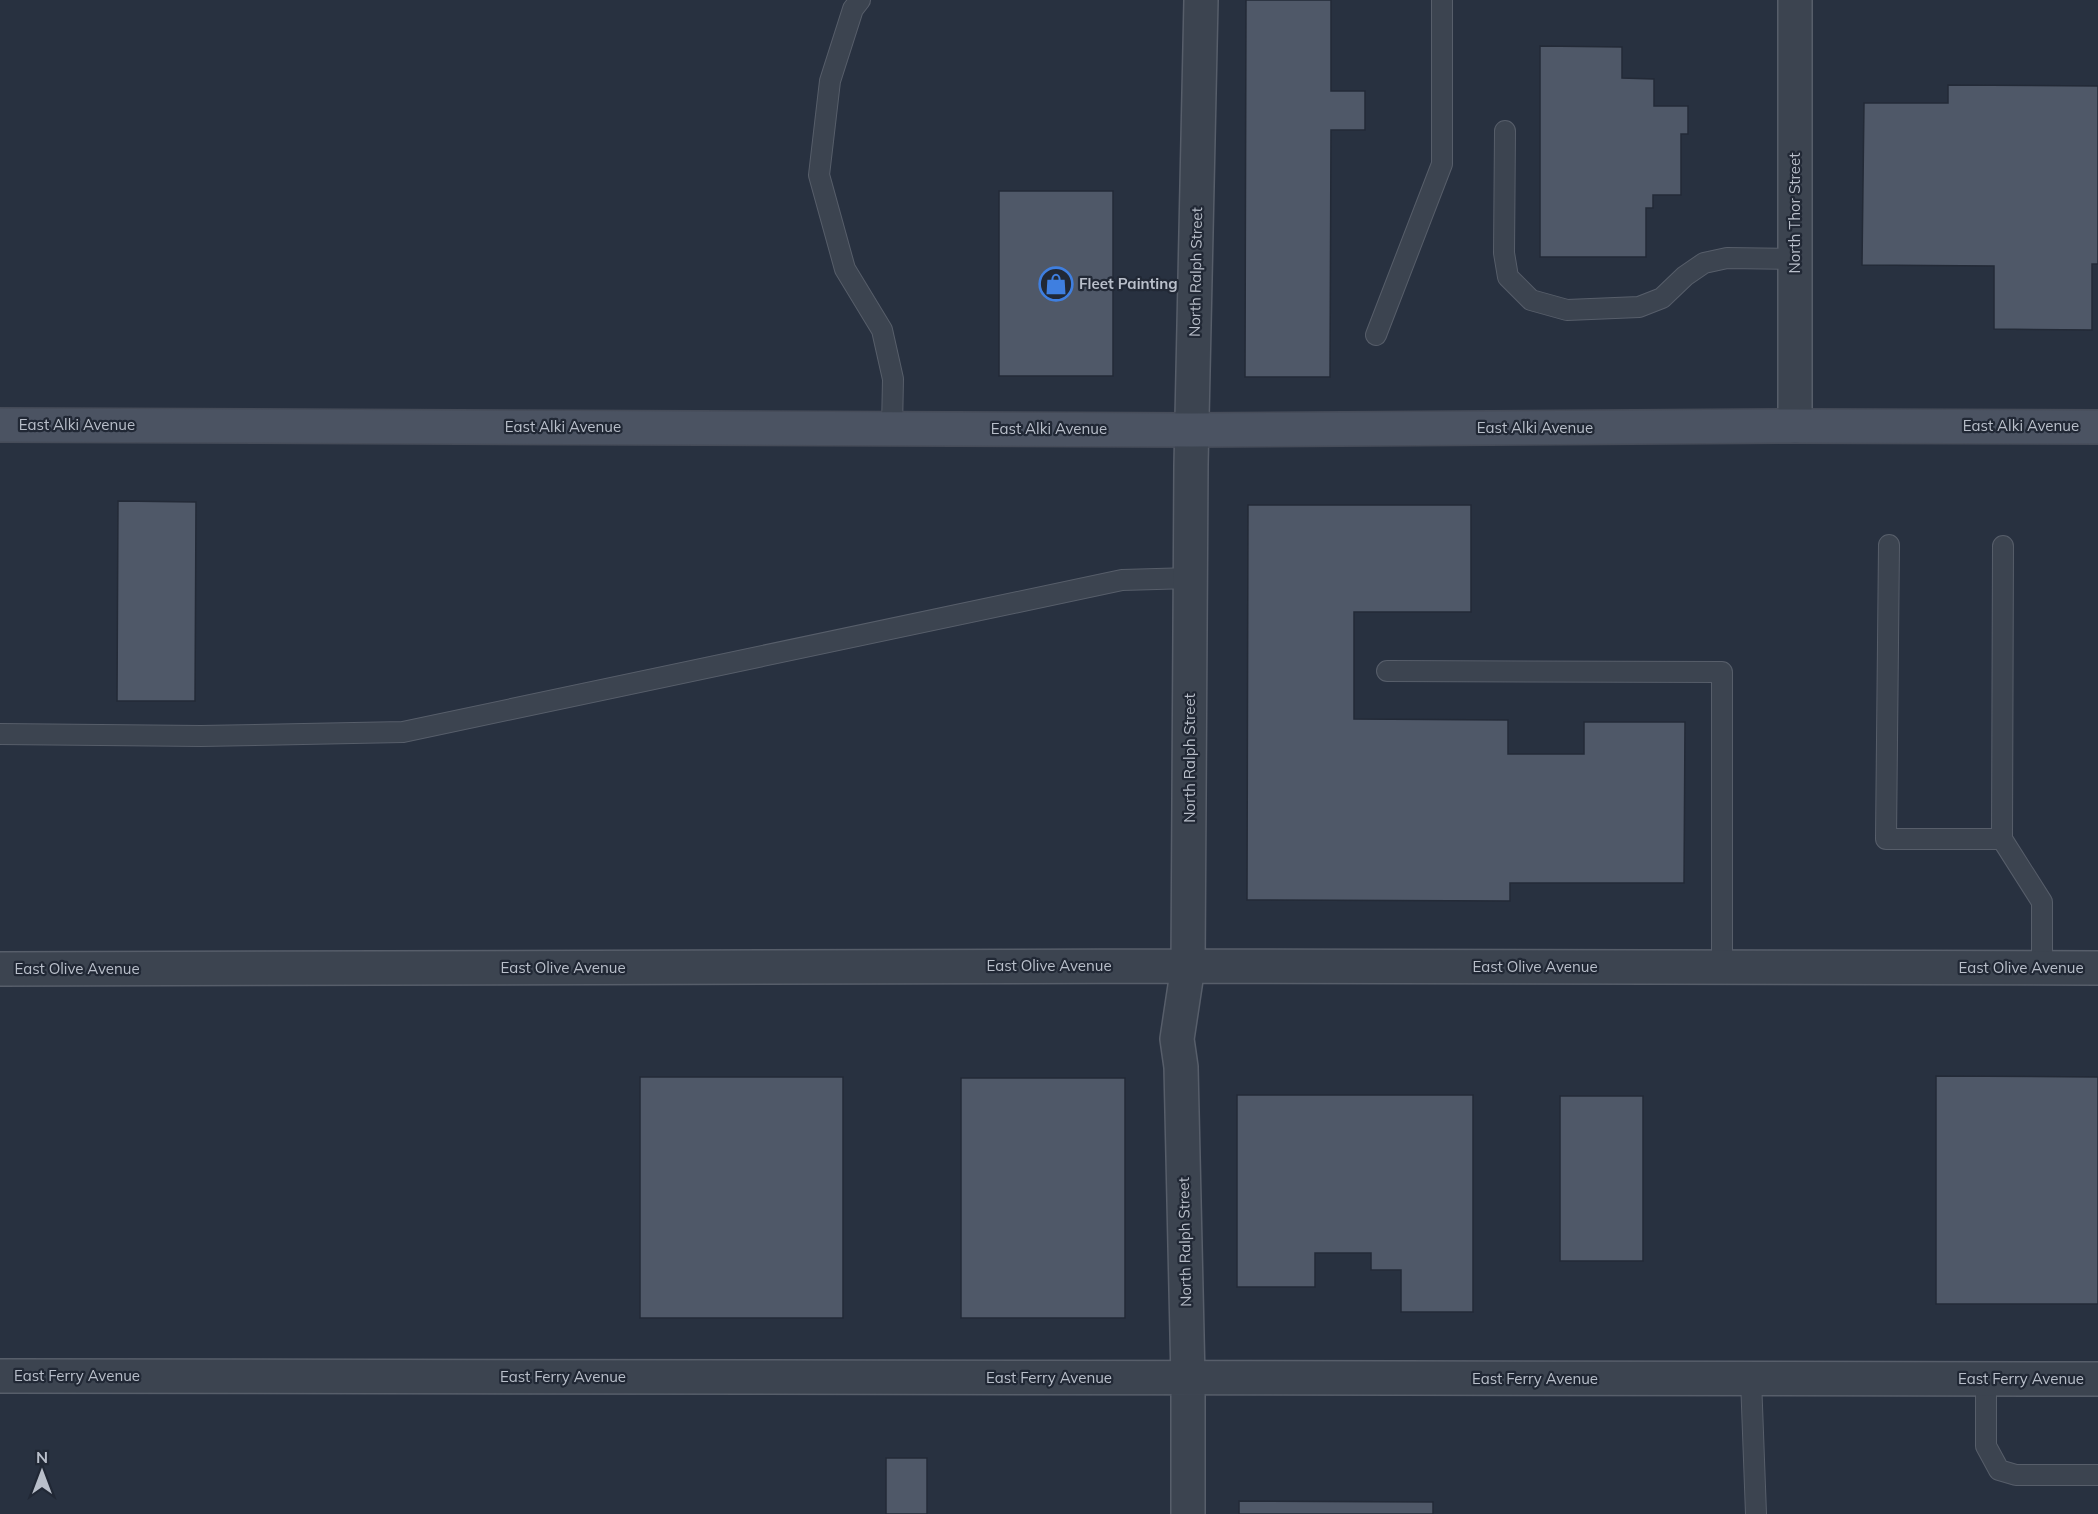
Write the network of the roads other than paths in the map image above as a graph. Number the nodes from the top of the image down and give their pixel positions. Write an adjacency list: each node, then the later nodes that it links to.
1 (860, 0): 11 (lane)
2 (1201, 0): 12 (street, North Ralph Street)
3 (1442, 0): 7 (lane)
4 (1795, 0): 6 (street, North Thor Street)
5 (1505, 131): 6 (lane)
6 (1795, 259): 9 (street, North Thor Street)
7 (1376, 335)
8 (0, 425): 11 (street, East Alki Avenue)
9 (1795, 426): 10 (street, East Alki Avenue); 12 (street, East Alki Avenue)
10 (2098, 427)
11 (892, 428): 12 (street, East Alki Avenue)
12 (1192, 429): 15 (street, North Ralph Street)
13 (1888, 545): 18 (lane)
14 (2003, 546): 18 (lane)
15 (1191, 578): 17 (lane); 19 (street, North Ralph Street)
16 (1387, 671): 20 (lane)
17 (0, 734)
18 (2002, 839): 21 (lane)
19 (1188, 966): 20 (street, East Olive Avenue); 23 (street, East Olive Avenue); 25 (street, North Ralph Street)
20 (1722, 967): 21 (street, East Olive Avenue)
21 (2042, 968): 22 (street, East Olive Avenue)
22 (2098, 968)
23 (0, 969)
24 (0, 1376): 25 (street, East Ferry Avenue)
25 (1188, 1379): 26 (street, East Ferry Avenue); 30 (street, North Ralph Street)
26 (1751, 1379): 27 (street, East Ferry Avenue); 31 (lane)
27 (1986, 1379): 28 (street, East Ferry Avenue); 29 (lane)
28 (2098, 1379)
29 (2098, 1475)
30 (1188, 1514)
31 (1756, 1514)

